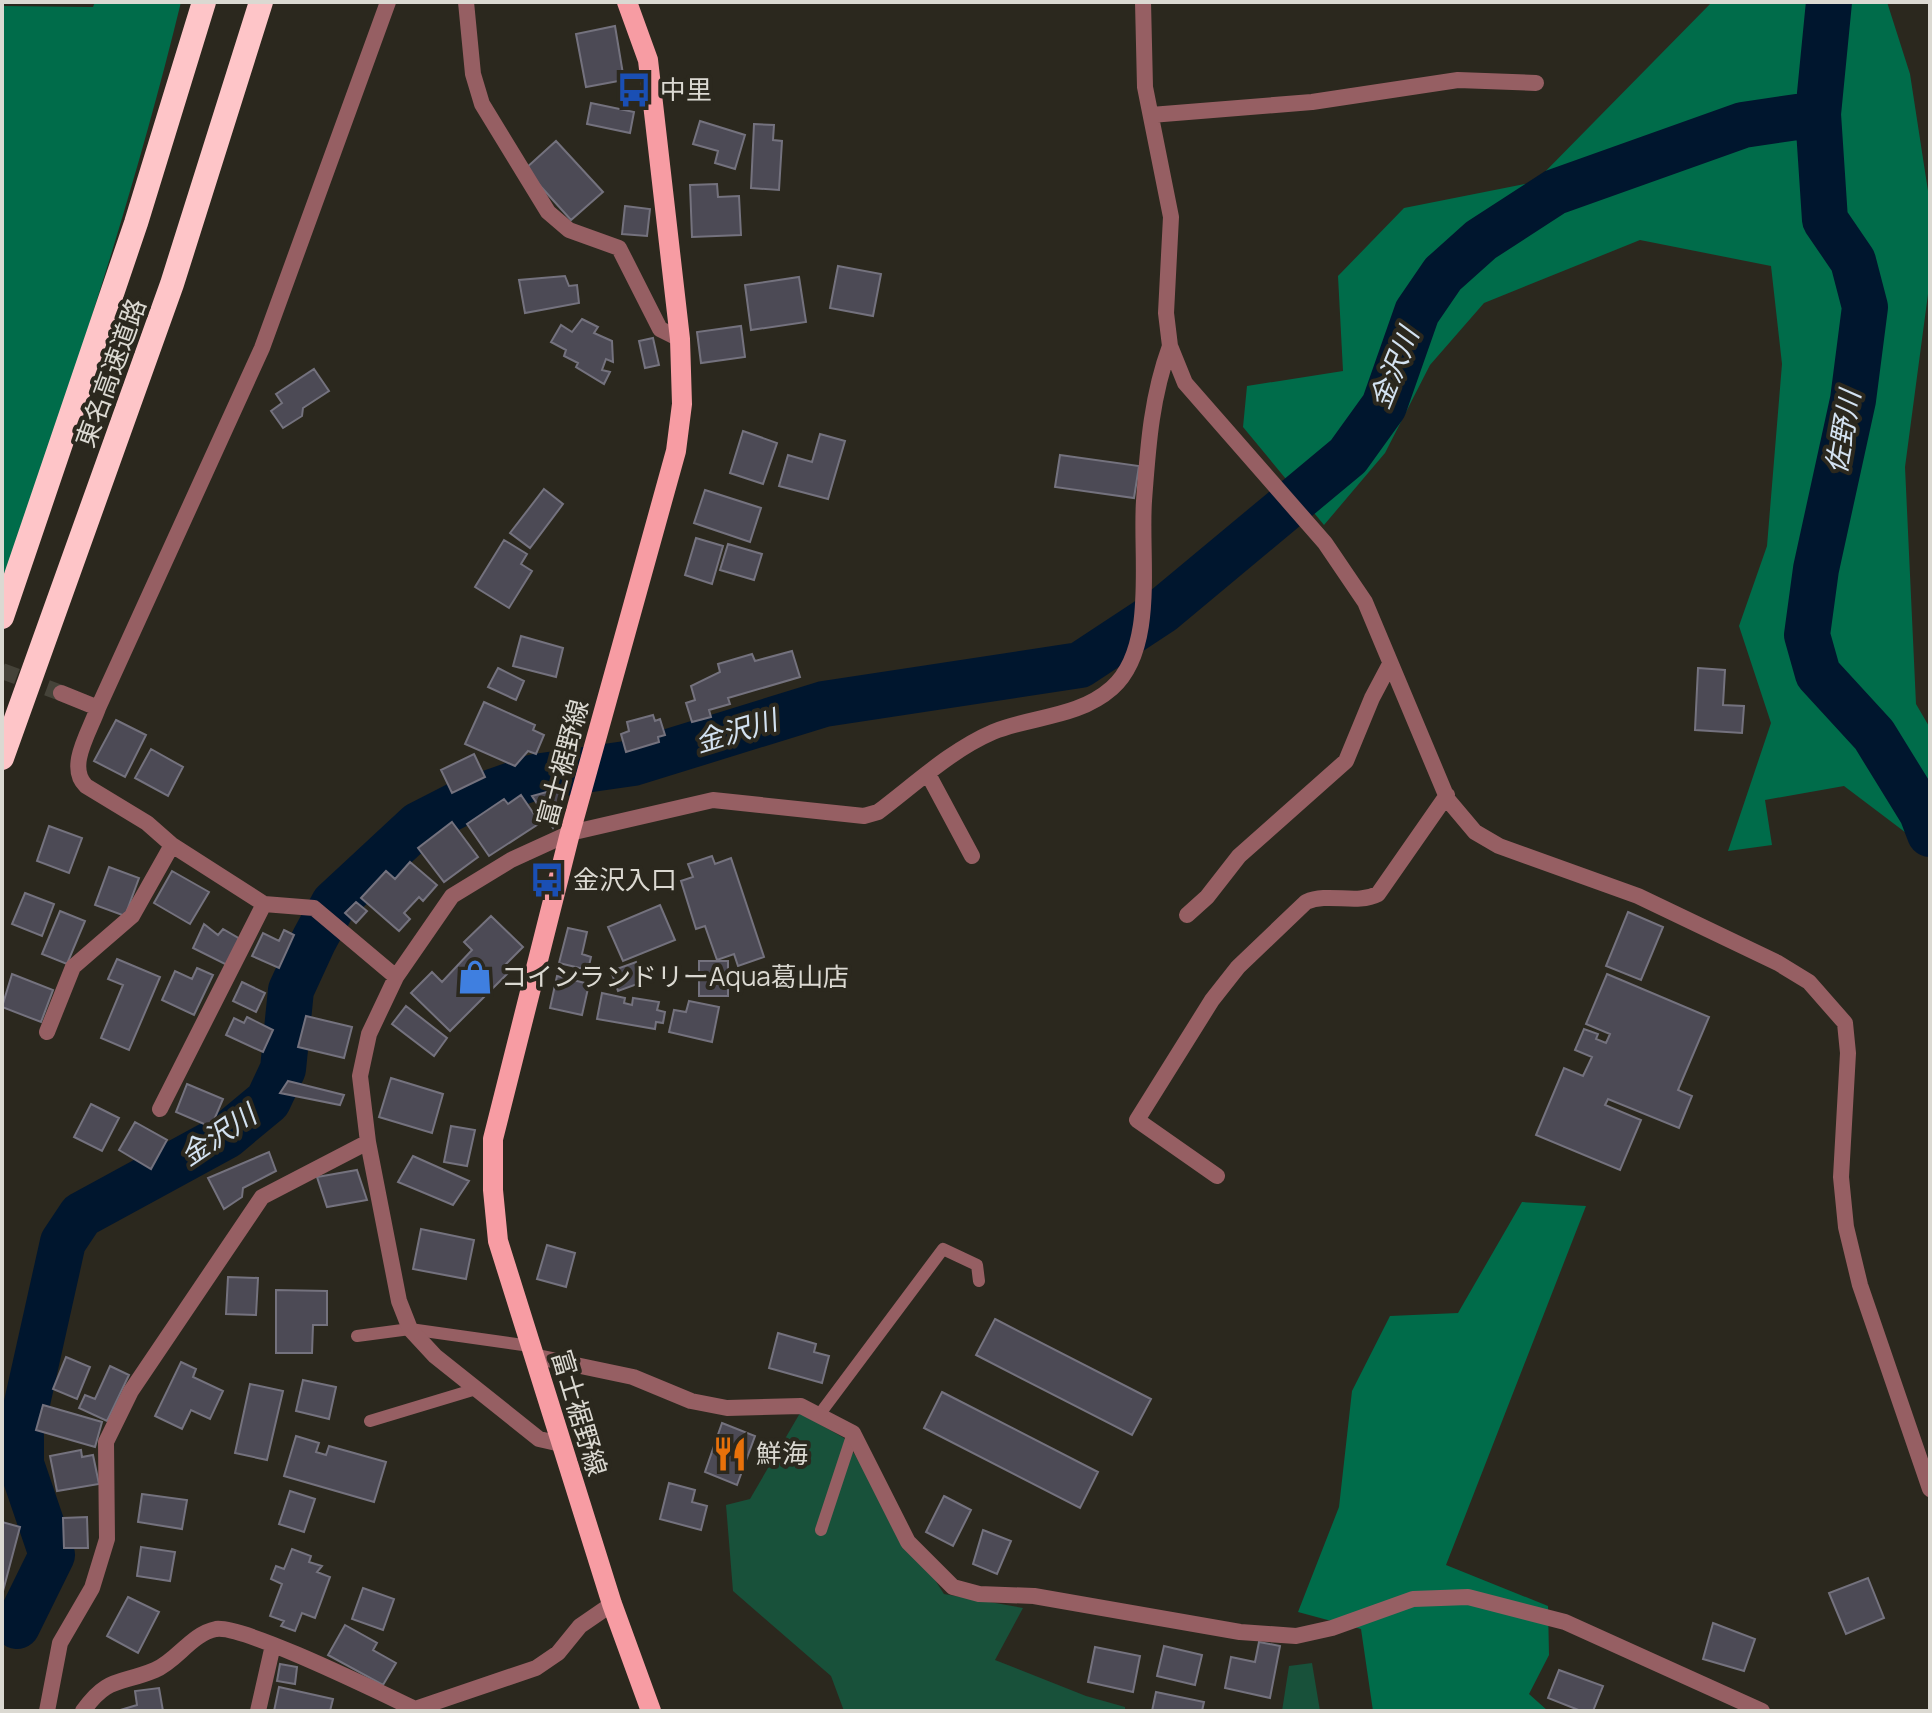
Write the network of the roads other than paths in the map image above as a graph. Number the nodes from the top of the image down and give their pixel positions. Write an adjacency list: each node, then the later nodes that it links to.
1 (197, 2): 8 (lane)
2 (204, 2): 8 (highway, 東名高速道路)
3 (261, 2): 17 (highway, 東名高速道路)
4 (388, 2): 16 (street)
5 (466, 2): 11 (street)
6 (627, 2): 11 (main road, 富士裾野線)
7 (1143, 2): 10 (street)
8 (183, 71): 13 (highway, 東名高速道路)
9 (1536, 83): 10 (street)
10 (1151, 115): 12 (street)
11 (680, 339): 20 (main road, 富士裾野線)
12 (1170, 346): 14 (street); 18 (street)
13 (2, 617)
14 (1390, 664): 19 (street); 24 (street)
15 (61, 693): 16 (street)
16 (98, 708): 21 (street)
17 (2, 758)
18 (928, 774): 20 (street); 22 (street)
19 (1447, 795): 29 (street); 39 (street)
20 (570, 833): 25 (street); 33 (main road, 富士裾野線)
21 (172, 845): 23 (street); 26 (street)
22 (972, 856)
23 (264, 904): 25 (street); 27 (street)
24 (1187, 915)
25 (396, 977): 28 (street)
26 (47, 1032)
27 (160, 1109)
28 (368, 1142): 31 (street); 44 (street)
29 (1217, 1176)
30 (979, 1281): 35 (lane)
31 (410, 1329): 32 (lane); 33 (lane); 34 (street)
32 (357, 1336)
33 (532, 1351): 35 (street); 38 (main road, 富士裾野線)
34 (476, 1389): 36 (lane); 38 (street)
35 (819, 1415): 37 (street)
36 (370, 1421)
37 (853, 1433): 40 (lane); 48 (street)
38 (561, 1444): 41 (main road, 富士裾野線)
39 (1930, 1489)
40 (821, 1530)
41 (612, 1604): 43 (street); 47 (main road, 富士裾野線)
42 (273, 1645): 43 (street); 45 (street); 46 (street)
43 (415, 1710)
44 (47, 1711)
45 (83, 1711)
46 (258, 1711)
47 (651, 1711)
48 (1762, 1711)

